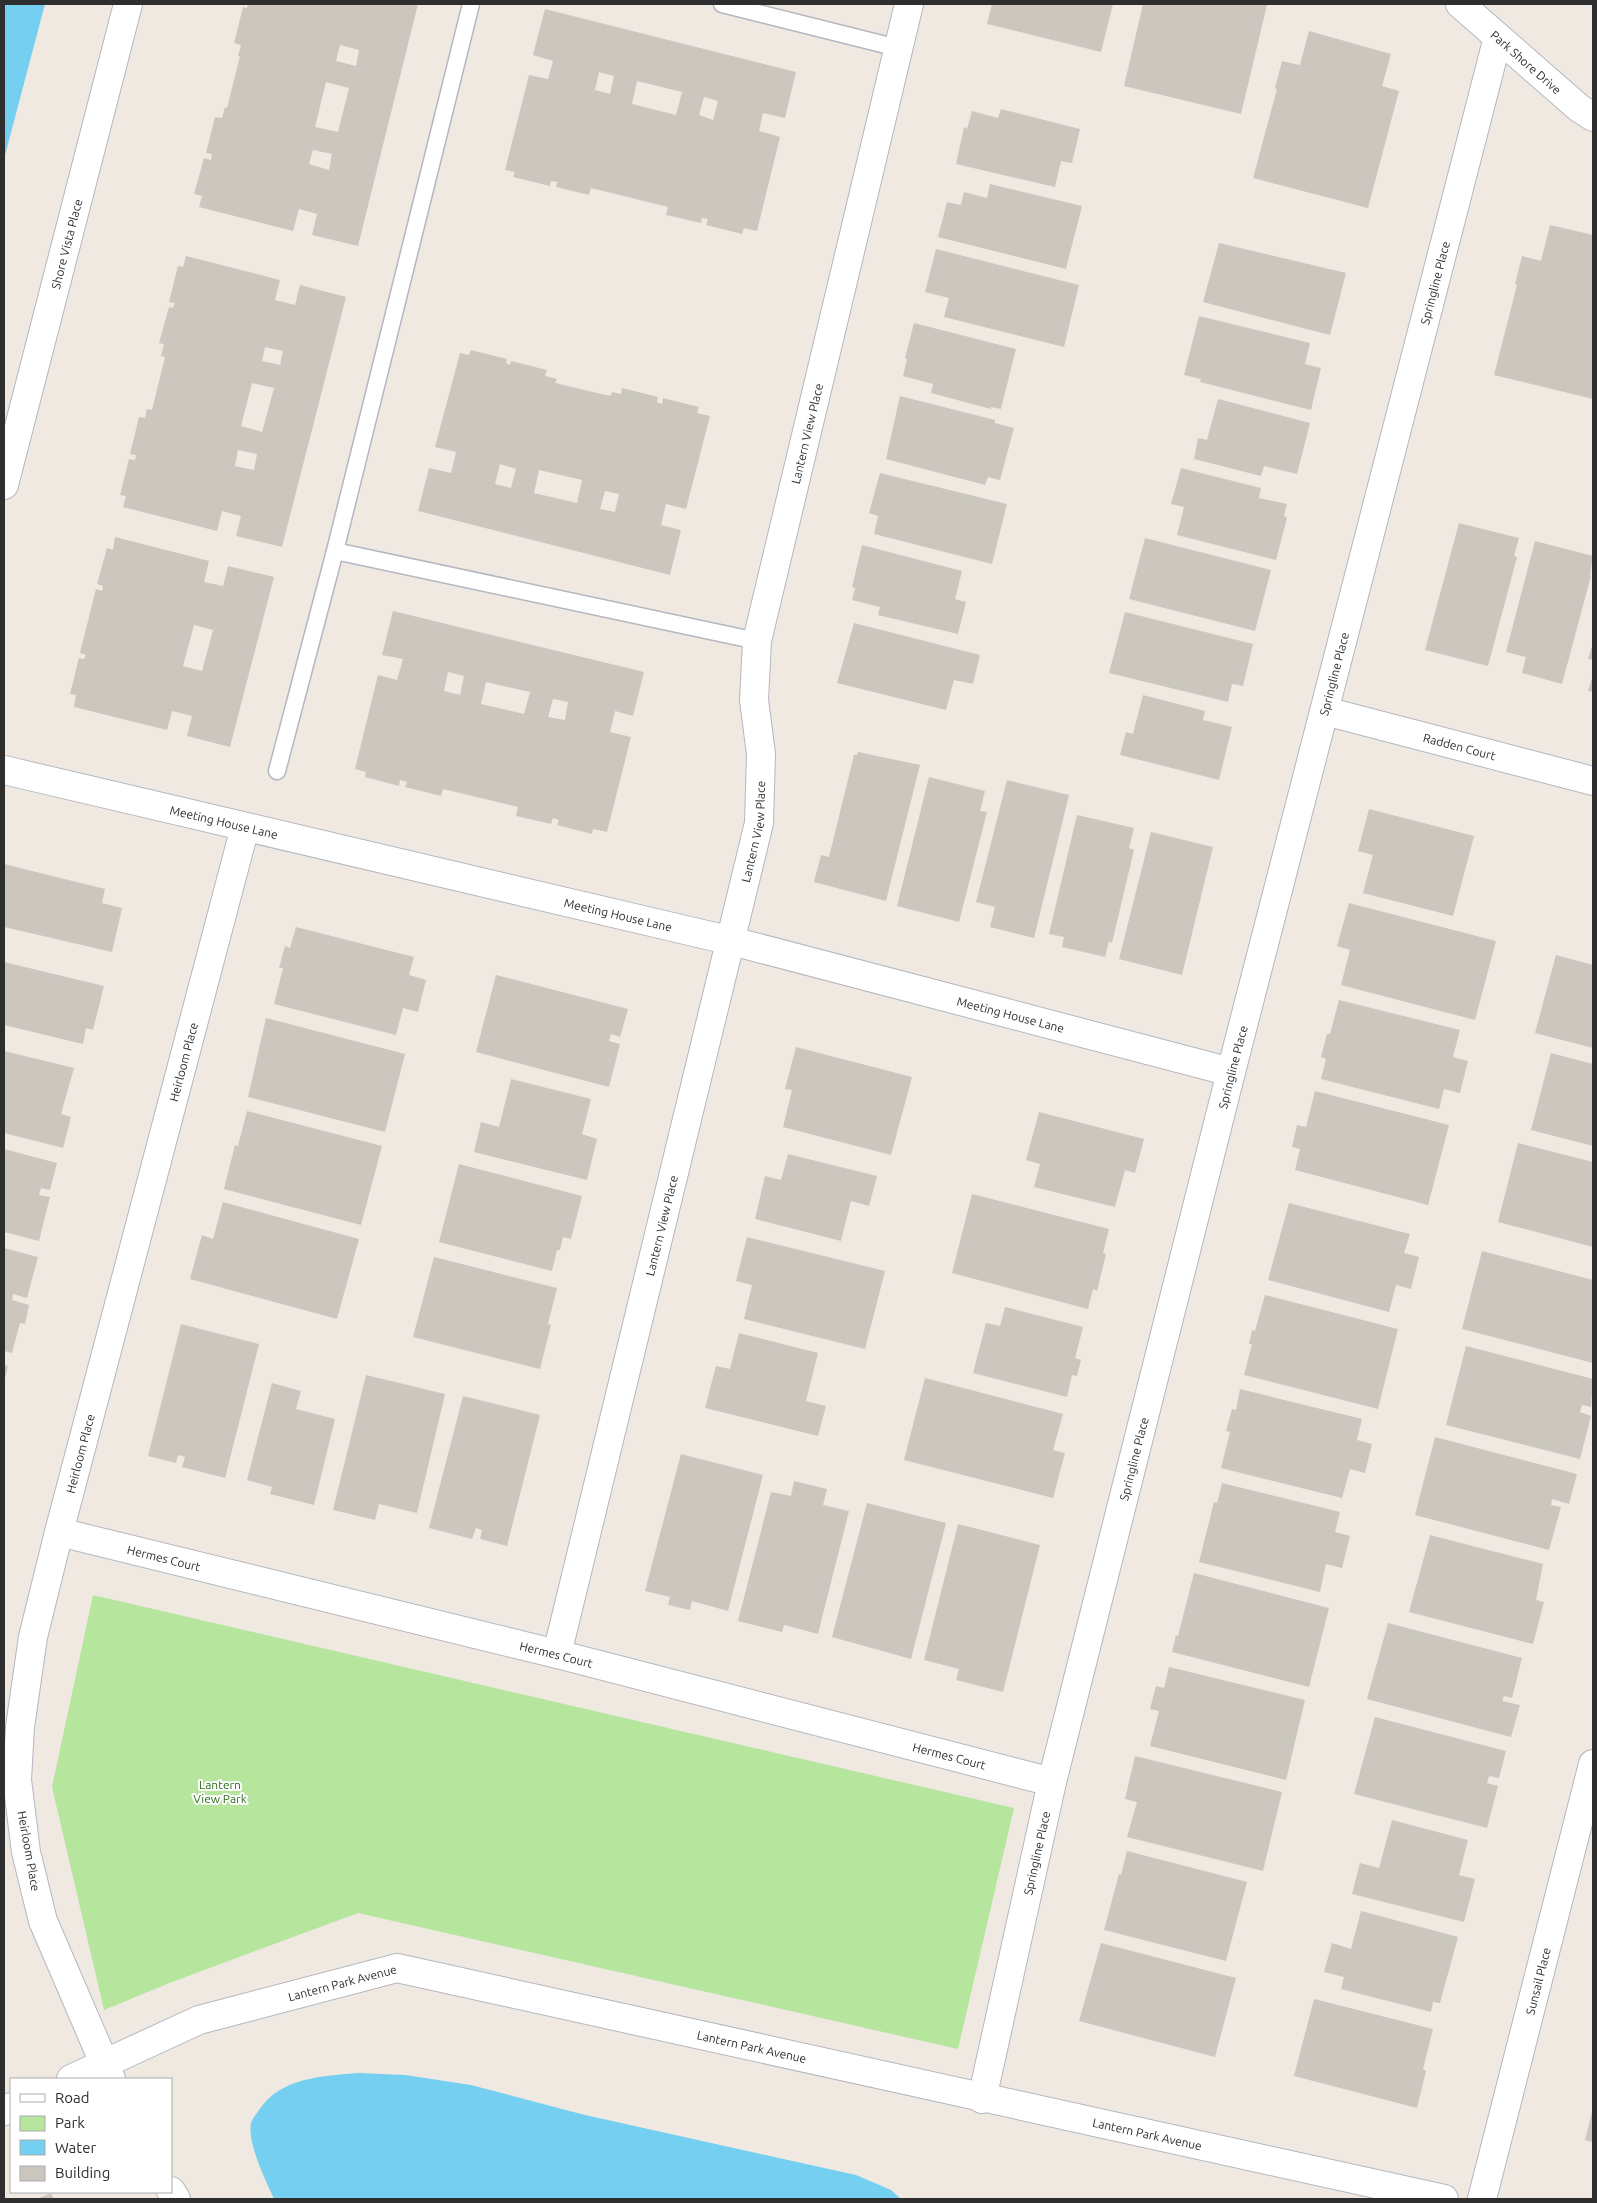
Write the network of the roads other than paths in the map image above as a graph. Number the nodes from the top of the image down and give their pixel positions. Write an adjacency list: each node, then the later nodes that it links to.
1 (128, 4): 9 (street, Shore Vista Place)
2 (471, 4): 10 (lane)
3 (722, 4): 7 (lane)
4 (909, 4): 7 (street, Lantern View Place)
5 (1460, 4): 6 (street, Park Shore Drive)
6 (1498, 37): 8 (street, Park Shore Drive); 12 (street, Springline Place)
7 (898, 48): 11 (street, Lantern View Place)
8 (1593, 117)
9 (4, 485)
10 (335, 551): 11 (lane); 14 (lane)
11 (757, 641): 17 (street, Lantern View Place)
12 (1325, 711): 15 (street, Radden Court); 18 (street, Springline Place)
13 (4, 770): 16 (street, Meeting House Lane)
14 (277, 771)
15 (1593, 781)
16 (245, 827): 17 (street, Meeting House Lane); 19 (street, Heirloom Place)
17 (732, 941): 18 (street, Meeting House Lane); 20 (street, Lantern View Place)
18 (1231, 1072): 22 (street, Springline Place)
19 (59, 1532): 20 (street, Hermes Court); 23 (street, Heirloom Place)
20 (557, 1654): 22 (street, Hermes Court)
21 (1593, 1764): 27 (street, Sunsail Place)
22 (1052, 1782): 25 (street, Springline Place)
23 (107, 2072): 24 (street, Lantern Park Avenue); 25 (street, Lantern Park Avenue)
24 (75, 2078)
25 (982, 2099): 26 (street, Lantern Park Avenue)
26 (1444, 2199)
27 (1482, 2199)

